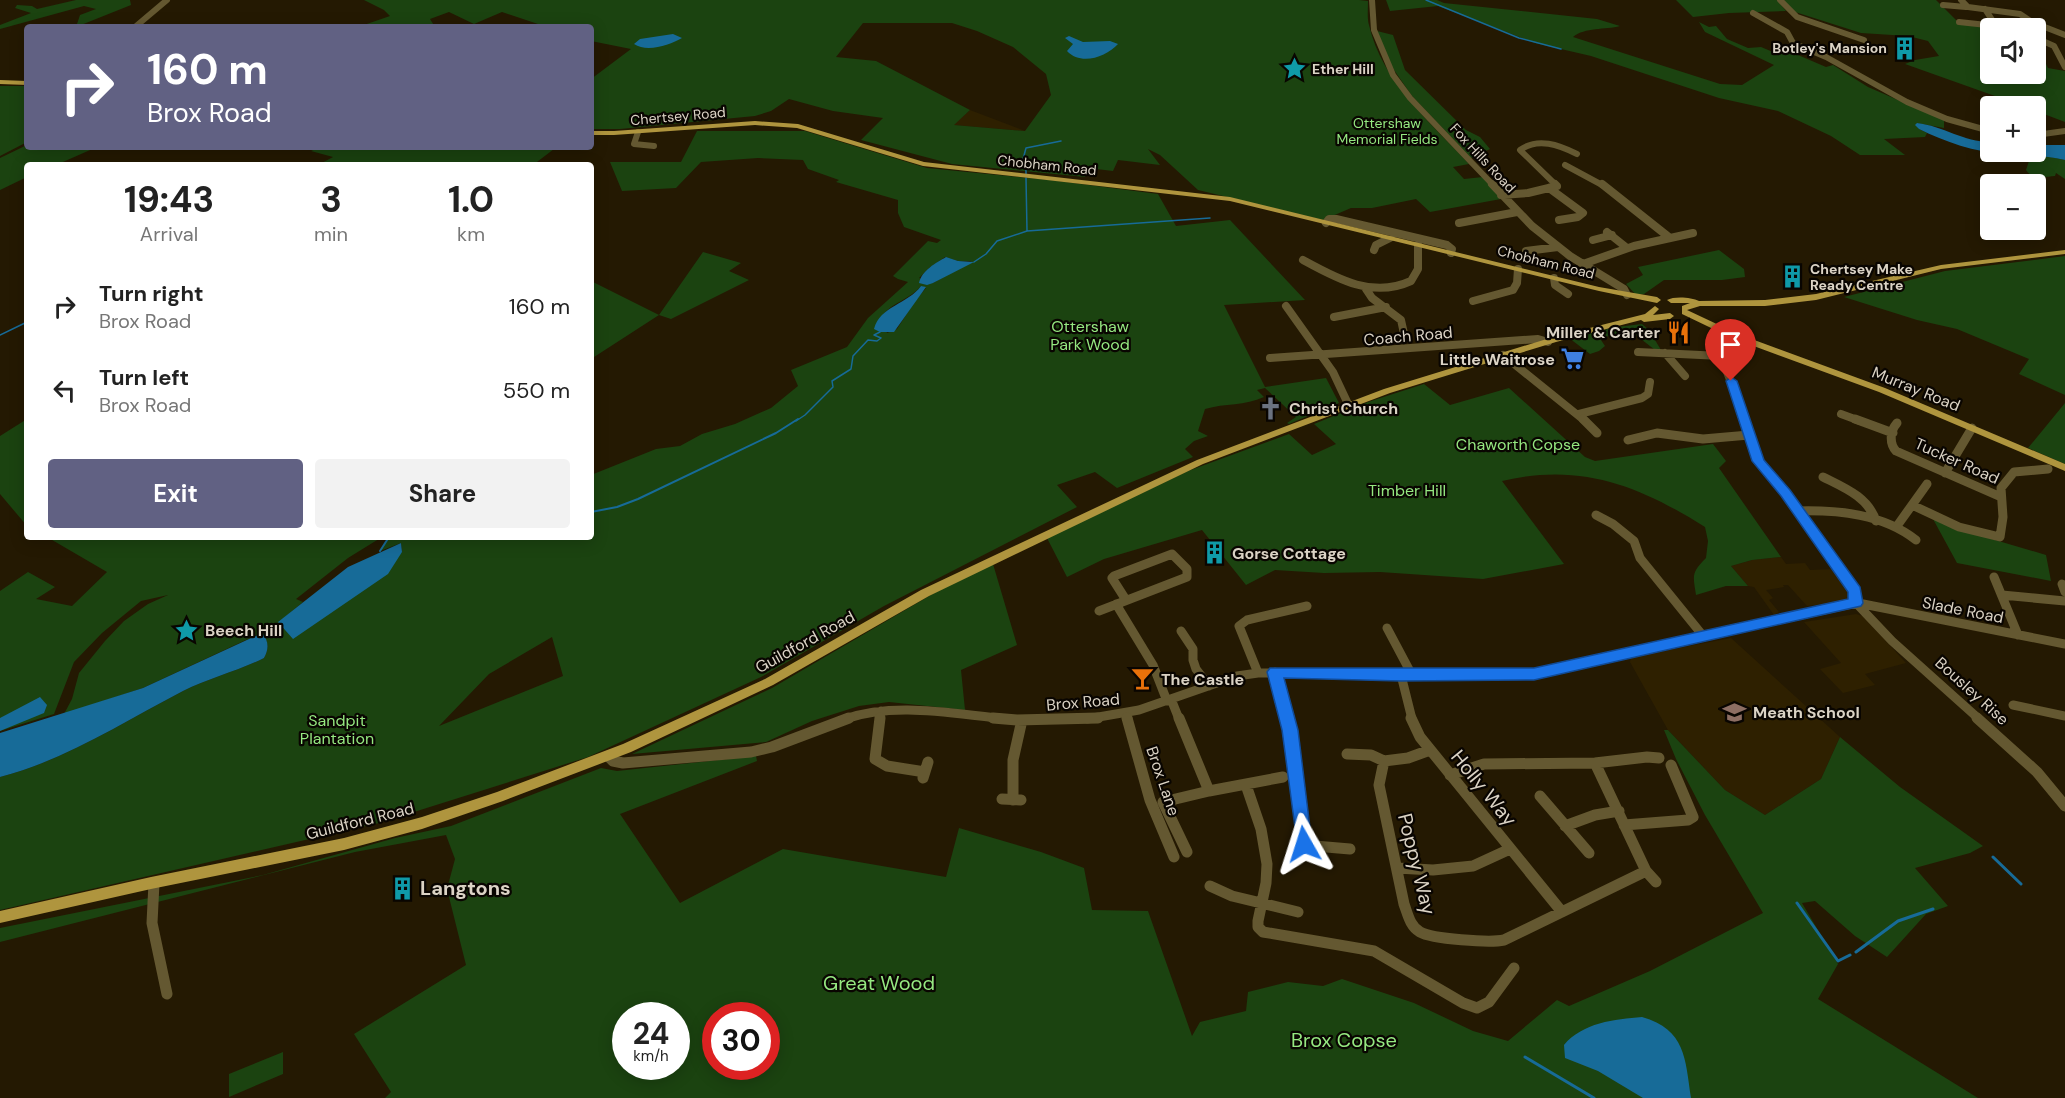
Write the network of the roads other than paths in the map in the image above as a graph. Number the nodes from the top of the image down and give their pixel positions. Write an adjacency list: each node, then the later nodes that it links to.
1 (167, 0): 11 (street)
2 (1372, 0): 29 (street, Fox Hills Road)
3 (1780, 0): 14 (street)
4 (1961, 0): 6 (street)
5 (1943, 5): 6 (street)
6 (1966, 7): 7 (street)
7 (1985, 9): 9 (street); 13 (street)
8 (1753, 14): 20 (street)
9 (1991, 18)
10 (1959, 22): 12 (street)
11 (139, 24)
12 (1980, 24)
13 (2065, 35)
14 (1864, 40)
15 (2046, 42): 16 (street)
16 (2065, 67)
17 (0, 81): 18 (main road)
18 (24, 83)
19 (768, 123): 22 (main road, Chertsey Road); 32 (main road, Chobham Road)
20 (1980, 128)
21 (2065, 131): 24 (street)
22 (638, 132): 23 (main road, Chertsey Road); 25 (street)
23 (594, 133)
24 (2046, 134)
25 (654, 146)
26 (1577, 154): 28 (street)
27 (1565, 165): 37 (street)
28 (1550, 188): 29 (street); 31 (street)
29 (1501, 195): 30 (street, Fox Hills Road)
30 (1517, 212): 33 (street); 40 (street, Fox Hills Road)
31 (1559, 220)
32 (1324, 223): 34 (street); 36 (main road, Chobham Road); 45 (street, Chobham Road)
33 (1459, 223)
34 (1325, 232)
35 (1693, 233): 37 (street)
36 (1390, 238): 39 (main road, Chobham Road); 42 (street)
37 (1670, 238): 41 (street)
38 (1593, 240): 41 (street)
39 (1418, 245): 45 (main road, Chobham Road); 50 (street)
40 (1558, 247): 43 (street); 47 (street, Fox Hills Road)
41 (1627, 248): 47 (street)
42 (1374, 250)
43 (1526, 251)
44 (2065, 252): 55 (main road)
45 (1451, 253): 48 (main road, Chobham Road)
46 (1300, 260): 50 (street)
47 (1583, 264): 52 (street, Fox Hills Road)
48 (1518, 269): 49 (main road, Chobham Road); 54 (street)
49 (1554, 279): 51 (street); 52 (main road, Chobham Road)
50 (1366, 289): 58 (street)
51 (1569, 295)
52 (1630, 296): 56 (main road, Chobham Road)
53 (1671, 300): 55 (main road); 56 (main road); 59 (main road, Murray Road)
54 (1473, 301)
55 (1743, 303): 59 (main road)
56 (1655, 305): 60 (main road, Chobham Road); 62 (main road, Guildford Road)
57 (1286, 306): 69 (street)
58 (1386, 307): 61 (street); 64 (street)
59 (1683, 312): 60 (main road, Guildford Road); 63 (main road, Murray Road)
60 (1670, 316): 62 (main road, Guildford Road)
61 (1340, 318)
62 (1603, 327): 65 (main road, Guildford Road)
63 (1725, 334): 70 (street); 78 (main road, Murray Road)
64 (1405, 338)
65 (1548, 342): 68 (main road, Guildford Road); 69 (street, Coach Road)
66 (1638, 352): 67 (street)
67 (1665, 352): 70 (street); 72 (street)
68 (1503, 355): 74 (main road, Guildford Road); 75 (street)
69 (1322, 356): 71 (street, Coach Road); 74 (street)
70 (1721, 356): 81 (street)
71 (1270, 358)
72 (1685, 376)
73 (1652, 381): 75 (street)
74 (1349, 406): 120 (main road, Guildford Road)
75 (1579, 414): 79 (street)
76 (1841, 414): 80 (street)
77 (1897, 423): 80 (street, Tucker Road)
78 (1972, 428): 83 (main road, Murray Road); 85 (street)
79 (1598, 433)
80 (1893, 433): 85 (street, Tucker Road)
81 (1749, 435): 82 (street); 90 (street)
82 (1628, 440)
83 (2065, 468)
84 (2048, 469): 88 (street)
85 (1945, 473): 88 (street, Tucker Road)
86 (1823, 477): 92 (street)
87 (1927, 484): 89 (street)
88 (2001, 497): 89 (street)
89 (1912, 506): 93 (street)
90 (1798, 511): 92 (street); 99 (street)
91 (1596, 515): 106 (street)
92 (1876, 521): 93 (street)
93 (1898, 526): 94 (street)
94 (1916, 540)
95 (1994, 576): 96 (street)
96 (2002, 595): 98 (street); 105 (street)
97 (1126, 600): 97 (street); 100 (street)
98 (2065, 601)
99 (1856, 603): 105 (street, Slade Road); 106 (street, Brox Road); 132 (street, Bousley Rise)
100 (1116, 604): 102 (street); 112 (street)
101 (1307, 606): 109 (street)
102 (1099, 611)
103 (1386, 630): 110 (street, Holly Way)
104 (1182, 631): 111 (street)
105 (2018, 635): 107 (street, Slade Road)
106 (1704, 637): 110 (street, Brox Road)
107 (2065, 644)
108 (1275, 672): 109 (street, Brox Road); 110 (street, Brox Road); 136 (street)
109 (1258, 673): 111 (street, Brox Road)
110 (1406, 675): 118 (street, Holly Way)
111 (1209, 686): 112 (street, Brox Road)
112 (1169, 700): 115 (street, Brox Road); 129 (street)
113 (2013, 705): 116 (street)
114 (881, 711): 117 (street, Brox Road); 120 (street, Brox Road); 125 (street)
115 (1126, 713): 117 (street, Brox Road); 140 (street, Brox Lane)
116 (2065, 716)
117 (1022, 720): 131 (street)
118 (1430, 750): 122 (street); 126 (street, Holly Way)
119 (1347, 754): 122 (street)
120 (608, 756): 143 (main road, Guildford Road)
121 (1659, 758): 123 (street)
122 (1384, 761): 141 (street, Poppy Way)
123 (1596, 763): 126 (street); 133 (street)
124 (1671, 765): 134 (street)
125 (926, 771)
126 (1450, 776): 137 (street, Holly Way)
127 (1283, 777): 128 (street)
128 (1246, 785): 129 (street); 146 (street)
129 (1209, 791): 138 (street)
130 (1540, 796): 135 (street)
131 (1012, 800)
132 (2064, 803)
133 (1618, 811): 134 (street); 135 (street)
134 (1624, 825): 142 (street)
135 (1565, 826): 139 (street)
136 (1350, 849)
137 (1510, 849): 141 (street); 148 (street, Holly Way)
138 (1187, 852)
139 (1589, 853)
140 (1174, 857)
141 (1397, 868): 148 (street, Poppy Way)
142 (1646, 871): 144 (street); 148 (street, Poppy Way)
143 (154, 882): 149 (main road, Guildford Road); 151 (street)
144 (1656, 882)
145 (1210, 886): 146 (street)
146 (1263, 903): 147 (street); 150 (street)
147 (1298, 912)
148 (1562, 912)
149 (0, 917)
150 (1514, 968)
151 (167, 994)

